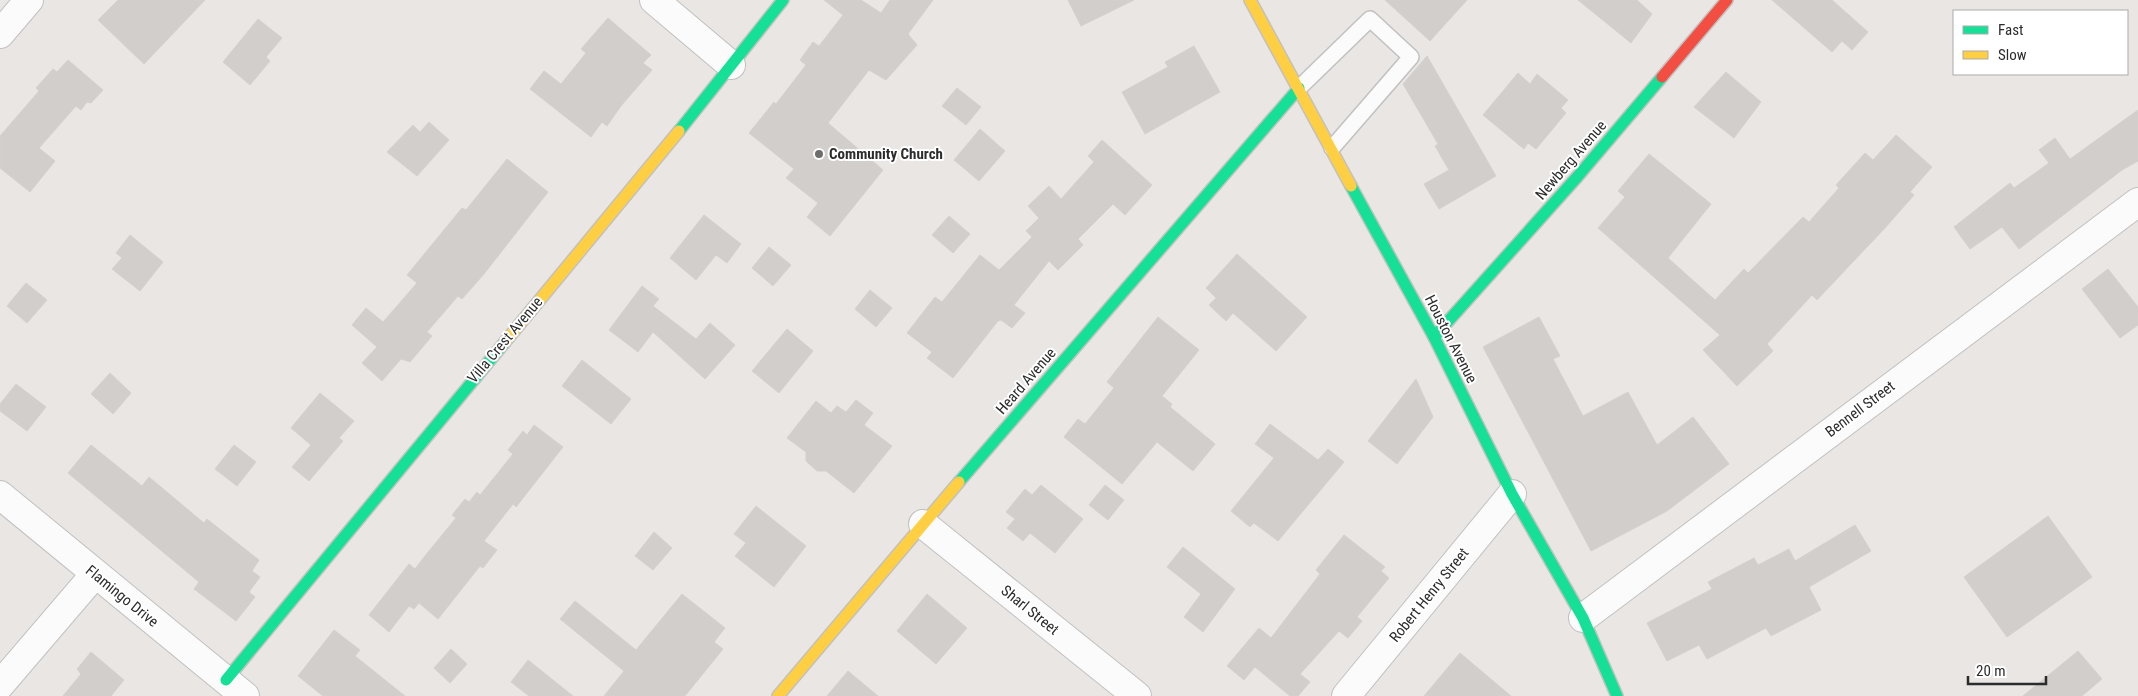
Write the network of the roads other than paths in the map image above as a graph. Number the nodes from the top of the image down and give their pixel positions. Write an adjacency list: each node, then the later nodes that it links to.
1 (29, 0): 6 (street)
2 (654, 0): 7 (street)
3 (783, 0): 7 (street, Villa Crest Avenue)
4 (1250, 0): 8 (street, Houston Avenue)
5 (1727, 0): 11 (street, Newberg Avenue)
6 (0, 34)
7 (731, 65): 18 (street, Villa Crest Avenue)
8 (1299, 88): 9 (street, Houston Avenue); 9 (lane); 14 (street, Heard Avenue)
9 (1332, 148): 11 (street, Houston Avenue)
10 (2138, 202): 16 (street, Bennell Street)
11 (1434, 337): 13 (street, Houston Avenue)
12 (0, 494): 15 (street, Flamingo Drive)
13 (1512, 494): 16 (street, Houston Avenue); 21 (street, Robert Henry Street)
14 (923, 524): 19 (street, Heard Avenue); 20 (street, Sharl Street)
15 (95, 574): 17 (street); 18 (street, Flamingo Drive)
16 (1583, 618): 22 (street, Houston Avenue)
17 (0, 685)
18 (235, 688)
19 (778, 696)
20 (1137, 696)
21 (1346, 696)
22 (1617, 696)

